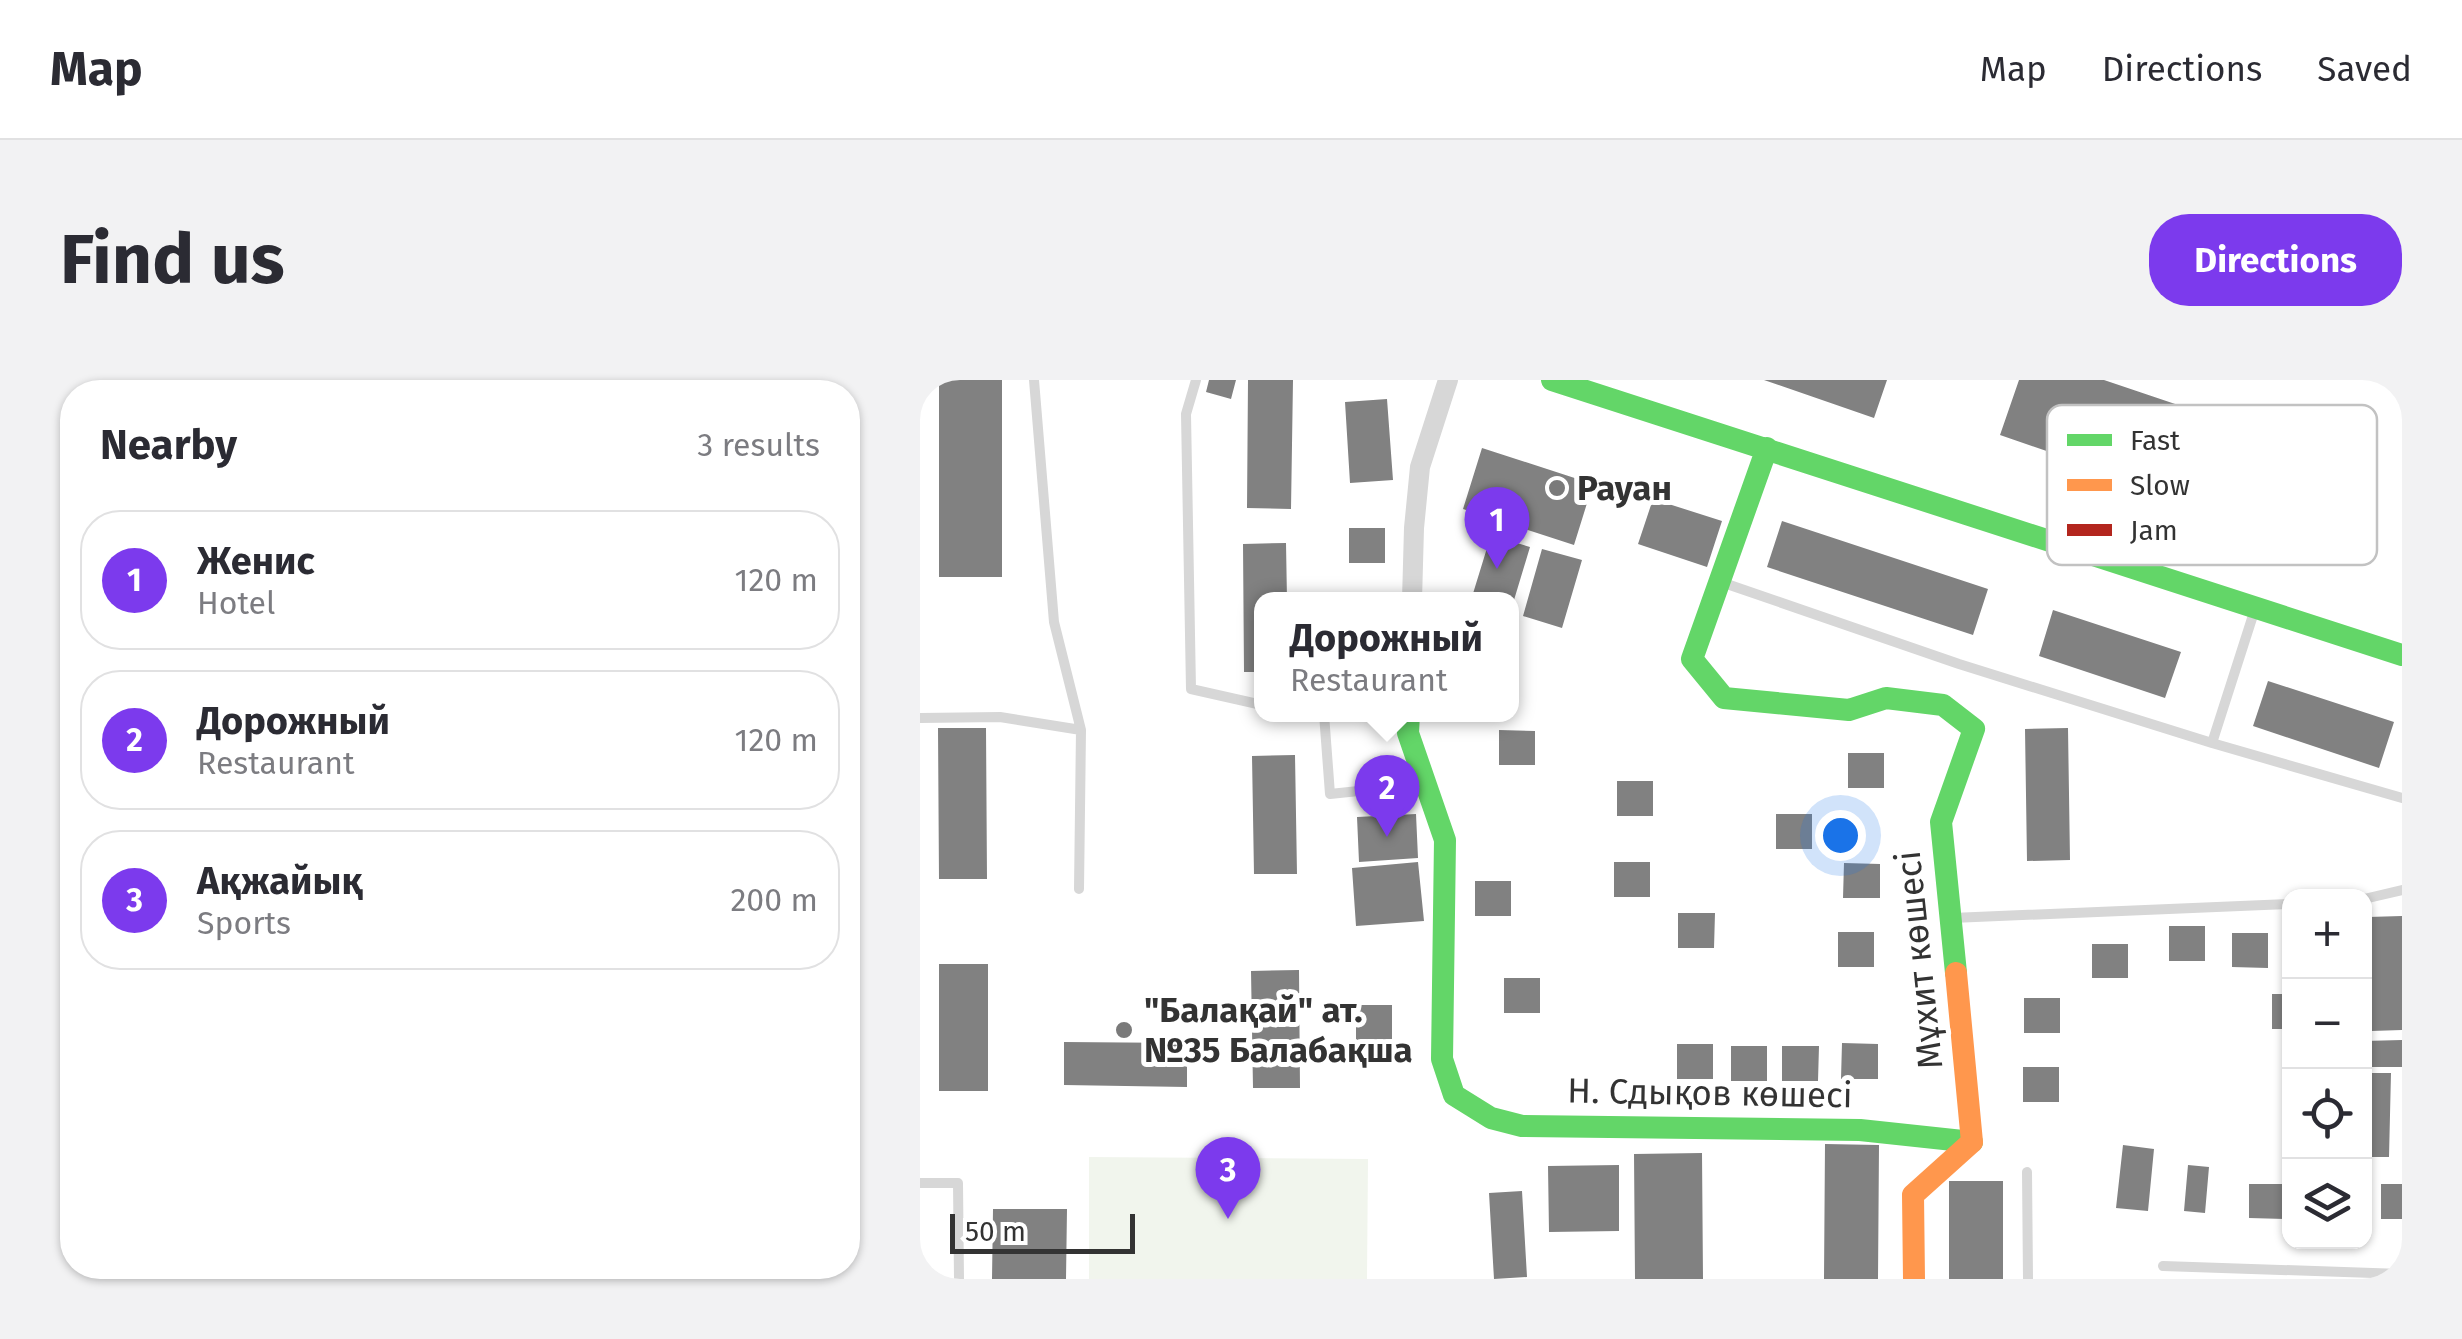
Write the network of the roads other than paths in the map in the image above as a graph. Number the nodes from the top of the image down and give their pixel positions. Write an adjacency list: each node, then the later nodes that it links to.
1 (1034, 380): 16 (lane)
2 (1196, 380): 12 (lane)
3 (1448, 380): 9 (street)
4 (1560, 381): 5 (street)
5 (1767, 448): 6 (street); 8 (street, Мұхит көшесі)
6 (2047, 540)
7 (2124, 565): 10 (street)
8 (1720, 581): 17 (lane); 24 (street, Мұхит көшесі)
9 (1412, 592)
10 (2255, 608): 11 (street); 17 (lane)
11 (2402, 655)
12 (1254, 704)
13 (920, 718): 16 (lane)
14 (1325, 722): 18 (lane)
15 (1409, 722): 18 (street)
16 (1082, 730): 20 (lane)
17 (2212, 744): 19 (lane)
18 (1426, 784): 25 (street, Н. Сдықов көшесі)
19 (2402, 798)
20 (1080, 890)
21 (2402, 890): 22 (lane)
22 (2372, 897)
23 (2282, 904): 24 (lane)
24 (1952, 918): 25 (street, Мұхит көшесі)
25 (1972, 1142): 31 (street)
26 (2028, 1172): 32 (lane)
27 (920, 1183): 30 (lane)
28 (2163, 1266): 29 (lane)
29 (2402, 1274)
30 (958, 1279)
31 (1914, 1279)
32 (2028, 1279)

